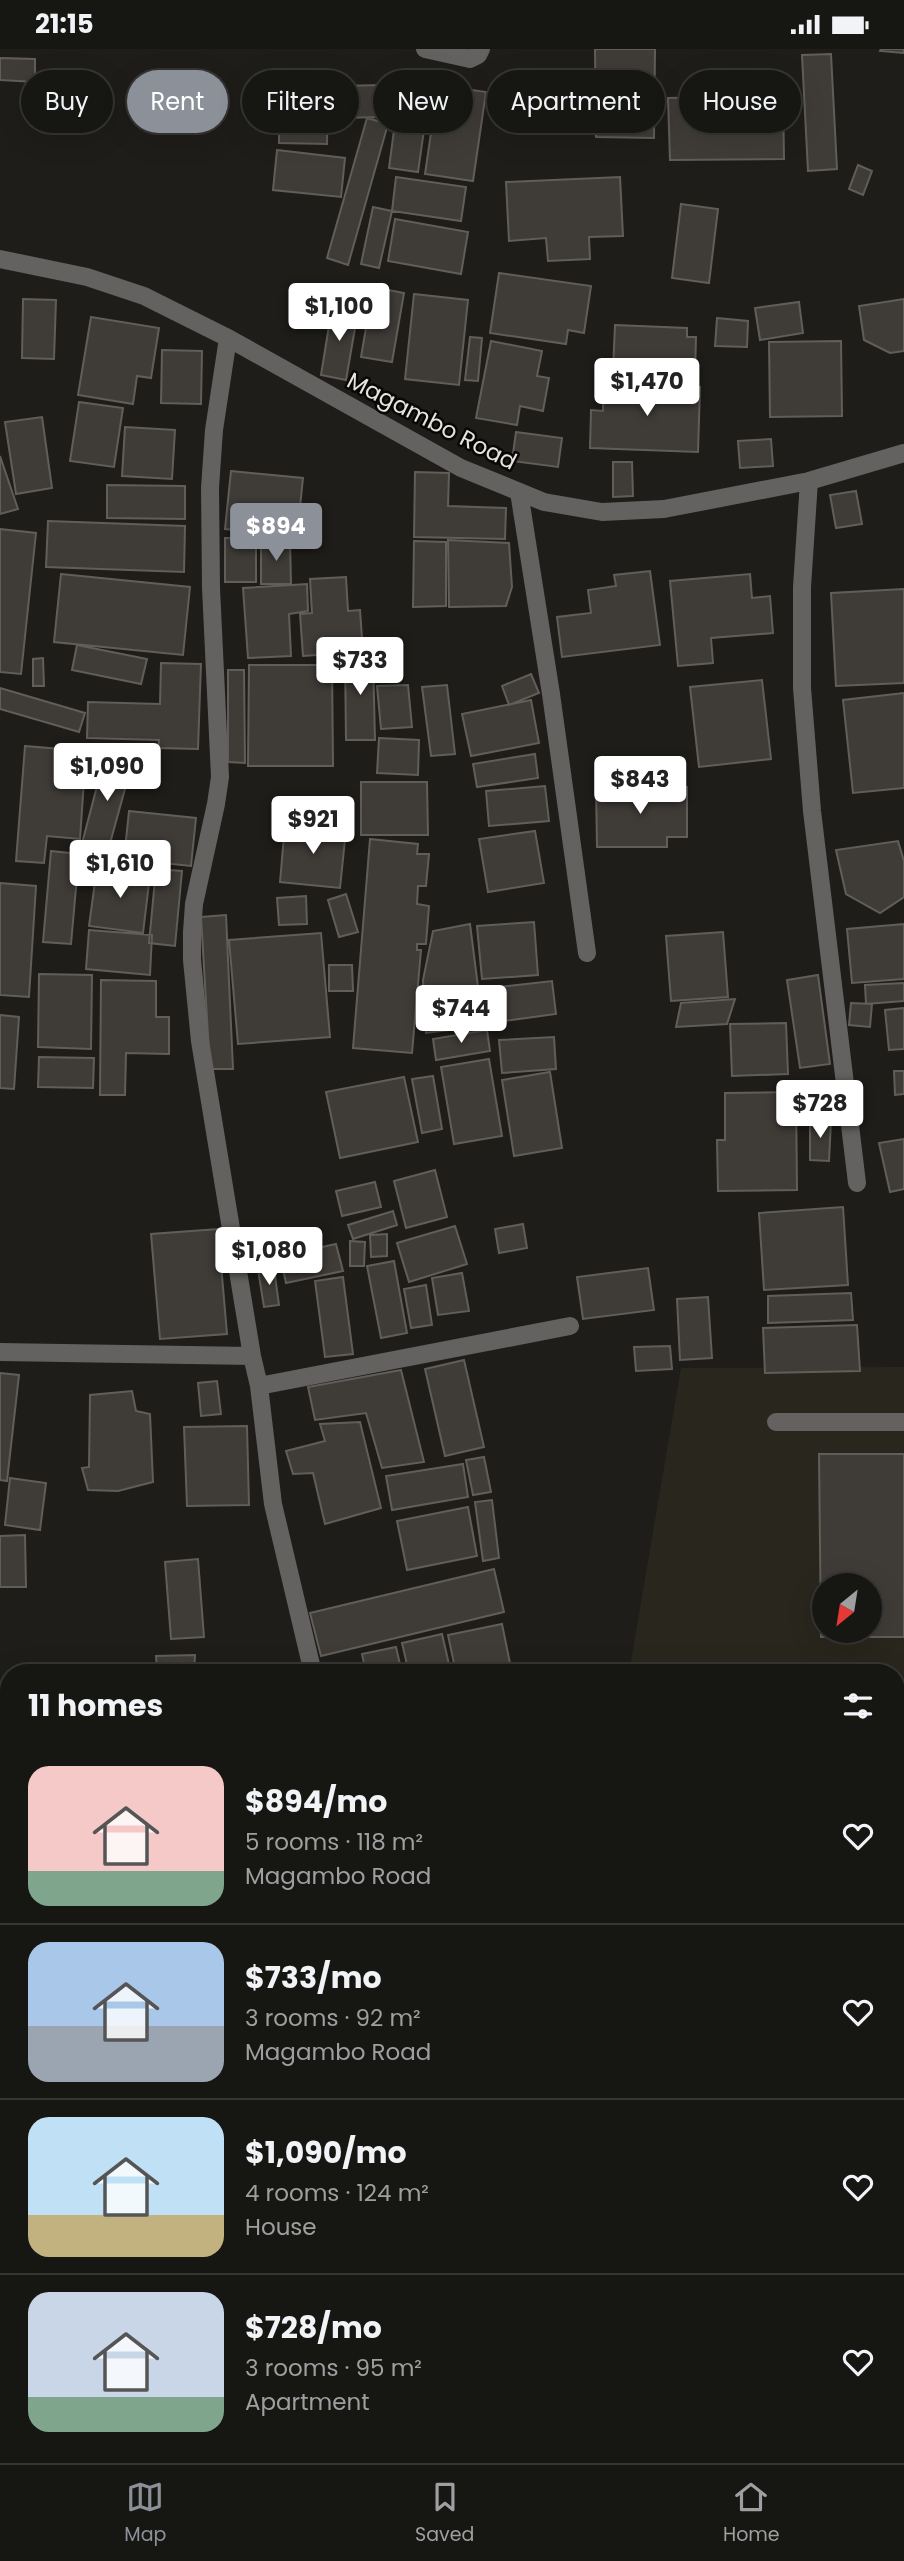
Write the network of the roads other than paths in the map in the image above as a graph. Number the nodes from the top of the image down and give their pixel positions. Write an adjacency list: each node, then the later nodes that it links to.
1 (425, 49): 2 (street)
2 (481, 49)
3 (0, 259): 4 (street, Magambo Road)
4 (228, 338): 7 (street, Magambo Road); 12 (street)
5 (904, 453): 6 (street, Magambo Road)
6 (809, 481): 7 (street, Magambo Road); 9 (street)
7 (519, 492): 8 (street)
8 (587, 953)
9 (858, 1183)
10 (569, 1326): 13 (street)
11 (0, 1352): 12 (street)
12 (252, 1356): 13 (street)
13 (259, 1387): 16 (street)
14 (776, 1422): 15 (street)
15 (904, 1422)
16 (311, 1664)

